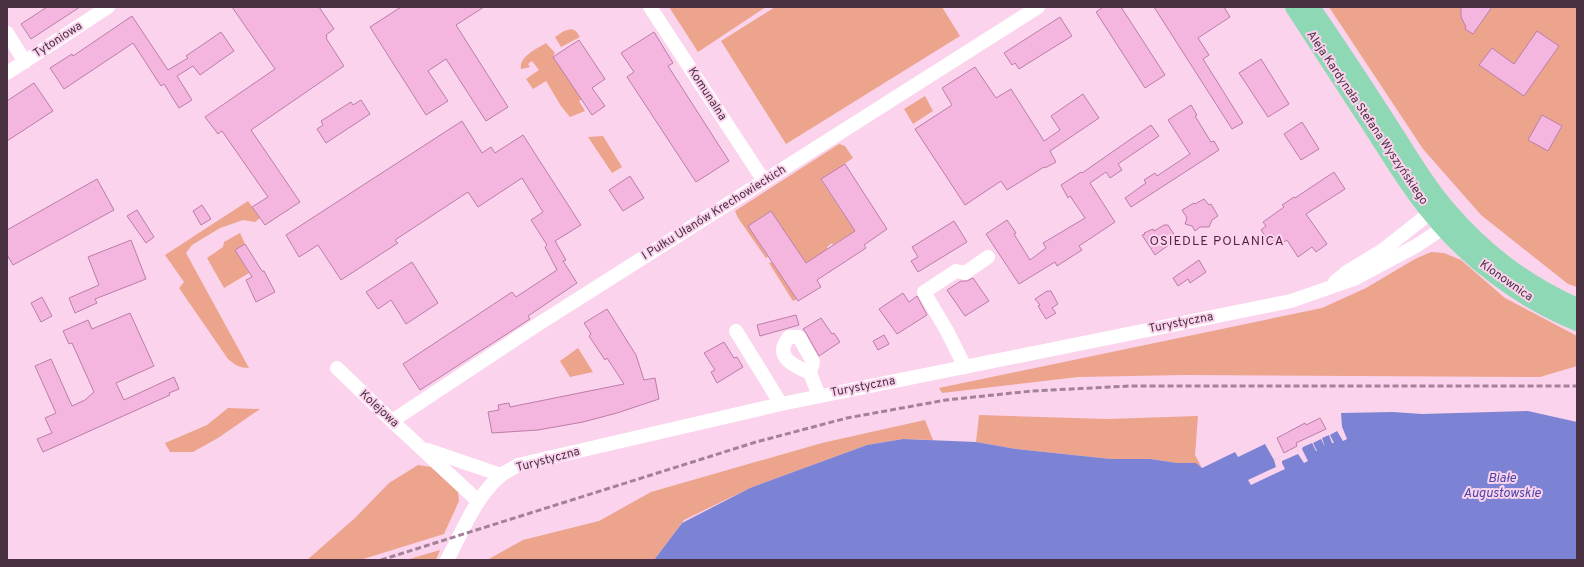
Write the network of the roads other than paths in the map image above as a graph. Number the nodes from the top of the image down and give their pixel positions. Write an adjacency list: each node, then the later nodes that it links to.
1 (108, 7): 7 (street, Tytoniowa)
2 (650, 7): 10 (street, Komunalna)
3 (1038, 7): 10 (street, I Pułku Ułanów Krechowieckich)
4 (1294, 7): 9 (main road, Aleja Kardynała Stefana Wyszyńskiego)
5 (1311, 7): 9 (main road, Aleja Kardynała Stefana Wyszyńskiego)
6 (7, 33): 7 (street)
7 (25, 62): 8 (street, Tytoniowa)
8 (7, 73)
9 (1350, 80): 11 (main road, Aleja Kardynała Stefana Wyszyńskiego); 12 (main road, Aleja Kardynała Stefana Wyszyńskiego)
10 (764, 181): 23 (street, I Pułku Ułanów Krechowieckich)
11 (1430, 213): 12 (main road); 14 (street, Turystyczna)
12 (1447, 221): 14 (street, Turystyczna); 15 (main road, Klonownica); 16 (main road, Klonownica)
13 (988, 257): 18 (street)
14 (1327, 288): 18 (street, Turystyczna)
15 (1577, 307)
16 (1577, 322)
17 (736, 331): 22 (street)
18 (965, 367): 21 (street, Turystyczna)
19 (337, 368): 23 (street, Kolejowa)
20 (810, 373): 21 (street)
21 (819, 396): 22 (street, Turystyczna)
22 (781, 404): 25 (street, Turystyczna)
23 (392, 421): 24 (street, Kolejowa)
24 (422, 449): 25 (street, Kolejowa); 26 (street, Kolejowa)
25 (501, 475): 26 (street, Turystyczna)
26 (478, 501): 27 (street, Turystyczna)
27 (447, 560)

